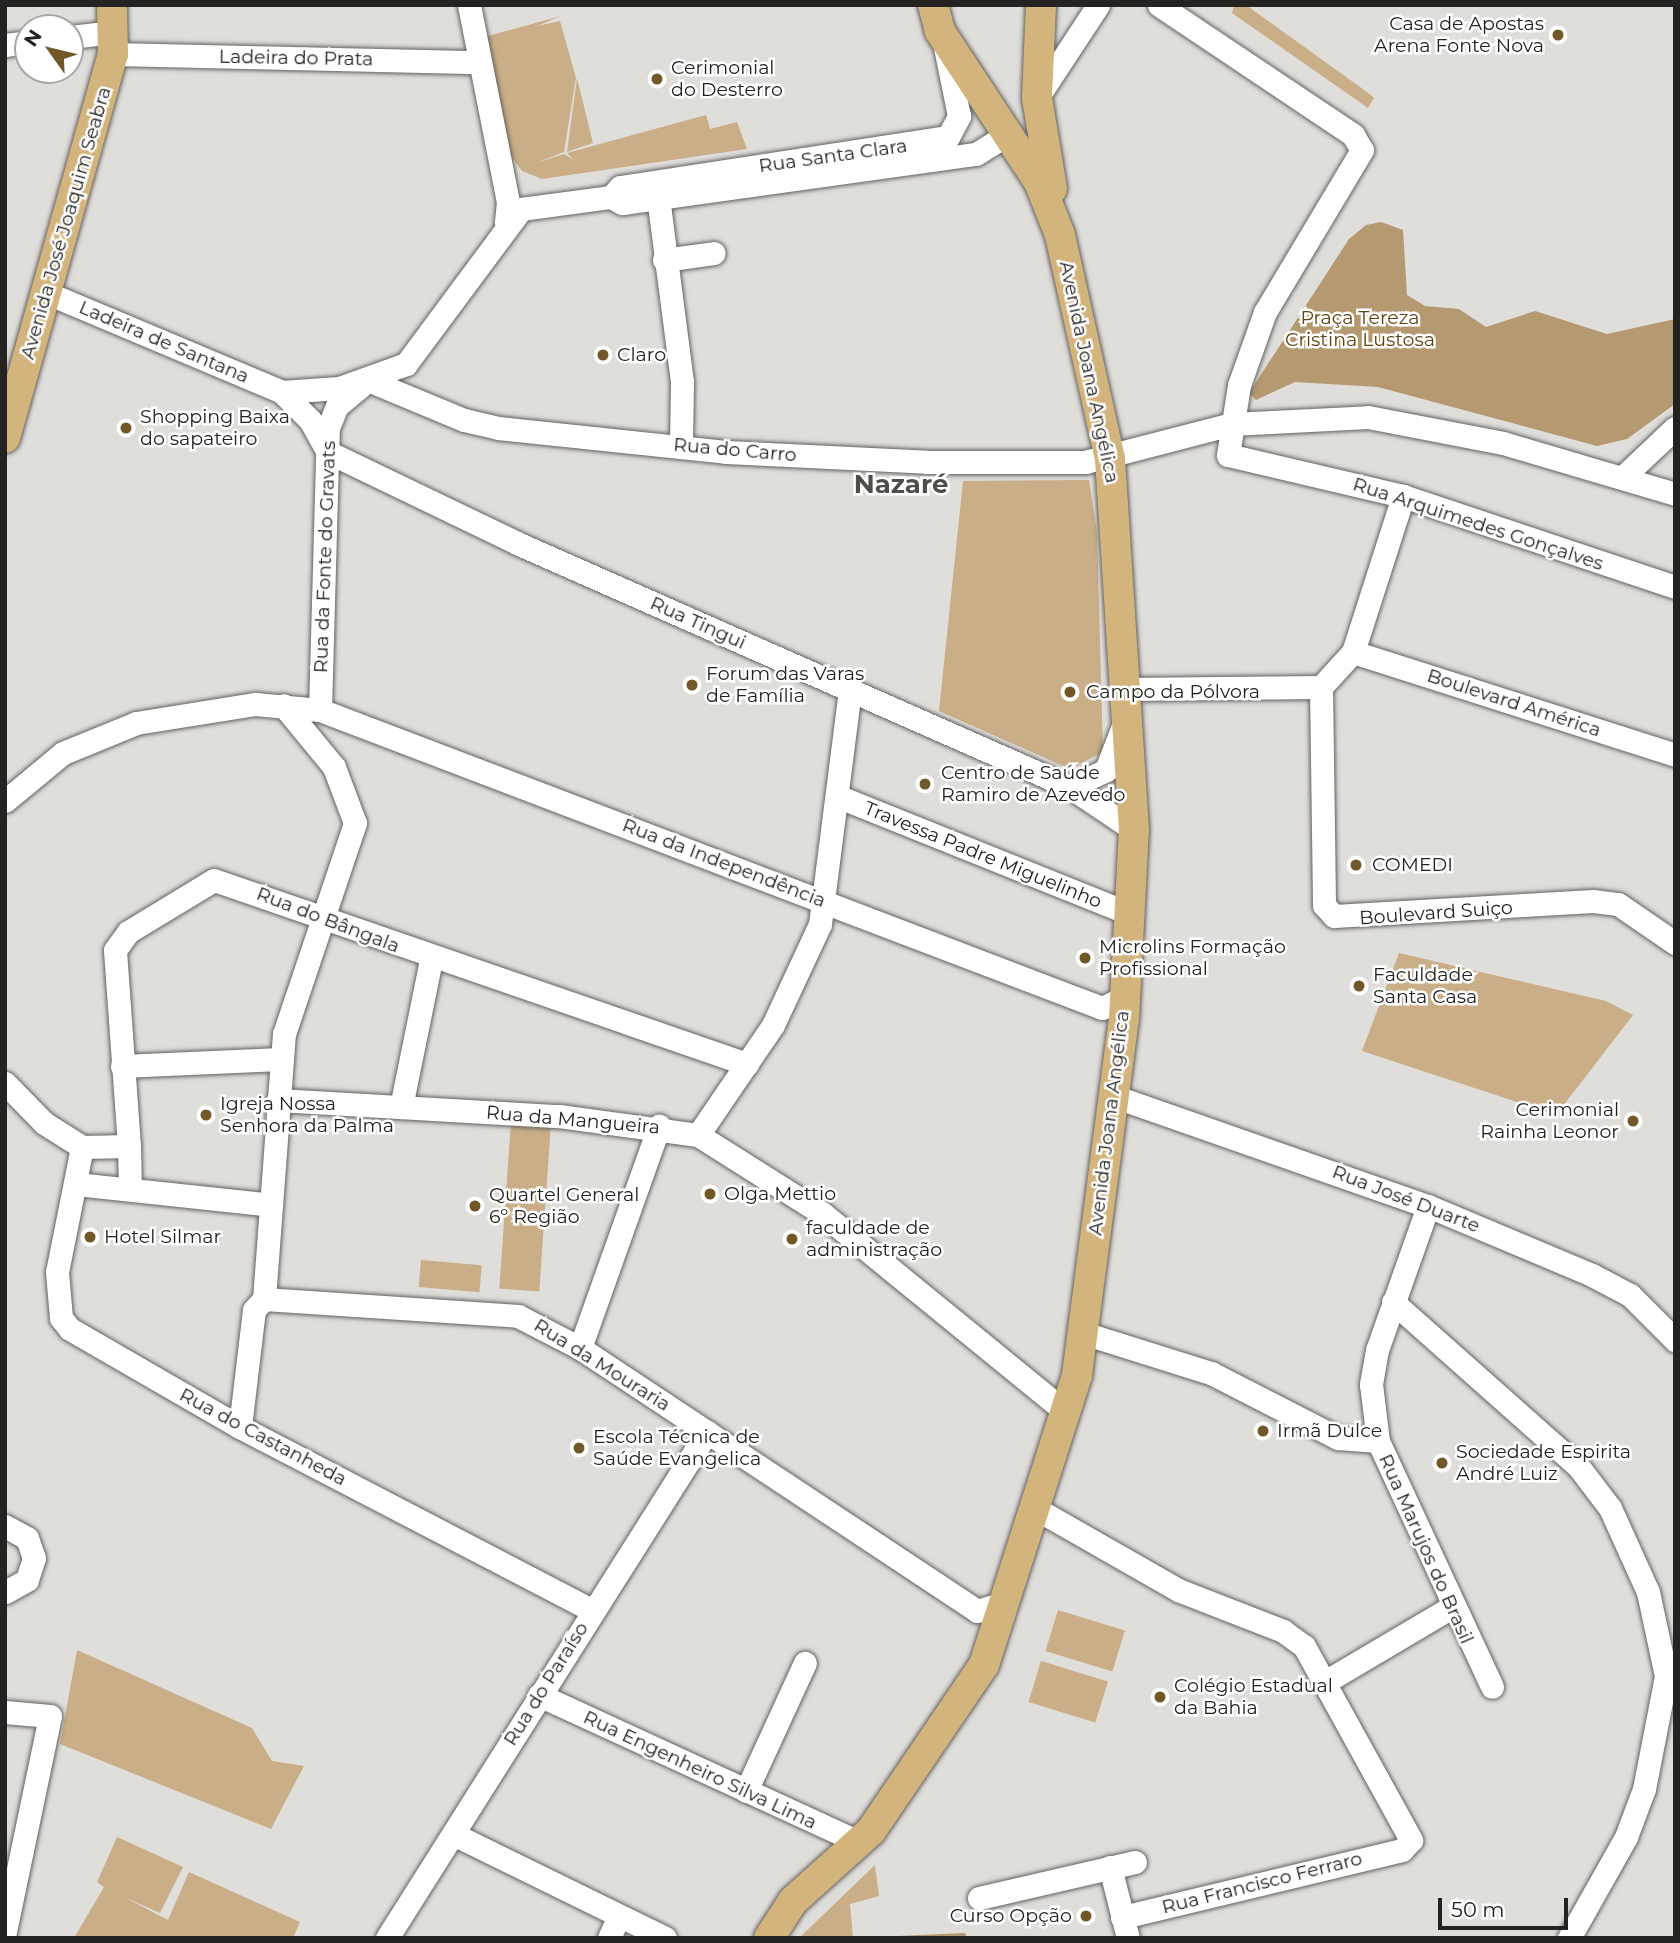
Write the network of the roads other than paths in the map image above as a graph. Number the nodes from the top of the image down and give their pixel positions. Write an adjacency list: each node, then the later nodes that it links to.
1 (469, 5): 8 (street)
2 (1041, 5): 9 (main road)
3 (1098, 5): 9 (street)
4 (1159, 5): 24 (street)
5 (936, 18): 10 (main road, Avenida Joana Angélica); 12 (street, Rua Santa Clara)
6 (113, 30): 7 (street, Ladeira do Prata); 8 (street, Ladeira do Prata); 19 (main road, Avenida José Joaquim Seabra)
7 (84, 35)
8 (479, 62): 11 (street)
9 (1037, 98): 10 (main road); 16 (main road)
10 (1010, 133): 13 (street, Rua Santa Clara); 16 (main road, Avenida Joana Angélica)
11 (506, 191): 14 (street); 15 (street)
12 (611, 197): 13 (street, Rua Santa Clara); 14 (street, Rua Santa Clara)
13 (658, 197): 18 (street)
14 (531, 208): 15 (street, Rua Santa Clara)
15 (506, 222): 20 (street)
16 (1060, 235): 29 (main road, Avenida Joana Angélica)
17 (714, 253): 18 (street)
18 (664, 260): 27 (street)
19 (47, 293): 22 (street, Ladeira de Santana); 26 (main road, Avenida José Joaquim Seabra)
20 (416, 354): 21 (street, Rua da Fonte do Gravats); 23 (street)
21 (370, 381): 22 (street, Ladeira de Santana); 23 (street, Rua do Carro); 28 (street, Rua da Fonte do Gravats)
22 (282, 392): 28 (street, Ladeira de Santana)
23 (421, 403): 27 (street, Rua do Carro)
24 (1233, 424): 29 (street, Rua do Carro); 30 (street, Rua do Carro); 32 (street, Rua Arquimedes Gonçalves)
25 (1675, 428): 30 (street)
26 (5, 438)
27 (681, 446): 29 (street, Rua do Carro)
28 (328, 452): 37 (street, Rua Tingui); 39 (street, Rua da Fonte do Gravats)
29 (1110, 459): 36 (main road, Avenida Joana Angélica)
30 (1624, 476): 31 (street, Rua do Carro)
31 (1675, 494)
32 (1403, 496): 33 (street, Rua Arquimedes Gonçalves); 34 (street)
33 (1675, 587)
34 (1353, 652): 35 (street); 41 (street, Boulevard América)
35 (1321, 687): 36 (street); 49 (street, Boulevard Suiço)
36 (1123, 689): 40 (main road, Avenida Joana Angélica)
37 (850, 691): 42 (street, Rua Tingui); 43 (street)
38 (283, 705): 39 (street, Rua da Independência); 44 (street, Rua da Independência); 48 (street)
39 (320, 709): 46 (street, Rua da Independência)
40 (1125, 721): 42 (street); 45 (main road, Avenida Joana Angélica)
41 (1675, 755)
42 (1070, 787): 45 (street, Rua Tingui)
43 (837, 796): 46 (street); 47 (street, Travessa Padre Miguelinho)
44 (5, 801)
45 (1134, 830): 47 (main road, Avenida Joana Angélica)
46 (824, 902): 51 (street, Rua da Independência); 53 (street)
47 (1128, 913): 51 (main road, Avenida Joana Angélica)
48 (324, 918): 50 (street, Rua do Bângala); 52 (street); 54 (street, Rua do Bângala)
49 (1675, 943)
50 (431, 959): 53 (street, Rua do Bângala); 58 (street)
51 (1125, 997): 56 (main road, Avenida Joana Angélica)
52 (280, 1059): 54 (street); 57 (street)
53 (747, 1065): 60 (street)
54 (122, 1066): 61 (street, Rua do Bângala)
55 (5, 1083): 62 (street)
56 (1116, 1097): 66 (street, Rua José Duarte); 69 (main road, Avenida Joana Angélica)
57 (278, 1100): 58 (street, Rua da Mangueira); 65 (street)
58 (401, 1107): 59 (street, Rua da Mangueira)
59 (659, 1126): 60 (street, Rua da Mangueira); 71 (street)
60 (698, 1135): 72 (street, Rua da Mangueira)
61 (129, 1146): 62 (street); 64 (street, Rua do Bângala)
62 (82, 1147): 63 (street)
63 (76, 1184): 64 (street); 73 (street, Rua do Castanheda)
64 (130, 1189): 65 (street)
65 (271, 1205): 67 (street)
66 (1428, 1206): 68 (street, Rua Marujos do Brasil); 70 (street, Rua José Duarte)
67 (264, 1299): 71 (street, Rua da Mouraria); 73 (street)
68 (1393, 1301): 75 (street, Rua Marujos do Brasil); 100 (street)
69 (1080, 1332): 72 (main road, Avenida Joana Angélica); 75 (street)
70 (1675, 1340)
71 (580, 1348): 74 (street, Rua da Mouraria)
72 (1068, 1413): 76 (main road, Avenida Joana Angélica)
73 (240, 1427): 81 (street, Rua do Castanheda)
74 (707, 1432): 79 (street, Rua da Mouraria); 81 (street, Rua do Paraíso)
75 (1378, 1441): 80 (street, Rua Marujos do Brasil)
76 (1038, 1510): 79 (main road, Avenida Joana Angélica); 83 (street)
77 (5, 1526): 78 (street)
78 (5, 1592)
79 (1006, 1602): 89 (main road, Avenida Joana Angélica)
80 (1450, 1608): 83 (street); 84 (street, Rua Marujos do Brasil)
81 (592, 1610): 85 (street, Rua do Paraíso)
82 (805, 1663): 87 (street)
83 (1325, 1682): 94 (street, Rua Francisco Ferraro)
84 (1492, 1687)
85 (539, 1695): 87 (street, Rua Engenheiro Silva Lima); 88 (street, Rua do Paraíso)
86 (5, 1712): 95 (street)
87 (746, 1791): 89 (street, Rua Engenheiro Silva Lima)
88 (453, 1834): 93 (street); 96 (street, Rua do Paraíso)
89 (861, 1843): 99 (main road, Avenida Joana Angélica)
90 (1135, 1862): 91 (street)
91 (1110, 1867): 92 (street); 94 (street)
92 (979, 1898)
93 (619, 1916): 97 (street); 98 (street)
94 (1125, 1928)
95 (5, 1932)
96 (387, 1938)
97 (609, 1938)
98 (665, 1938)
99 (769, 1938)
100 (1569, 1938)

